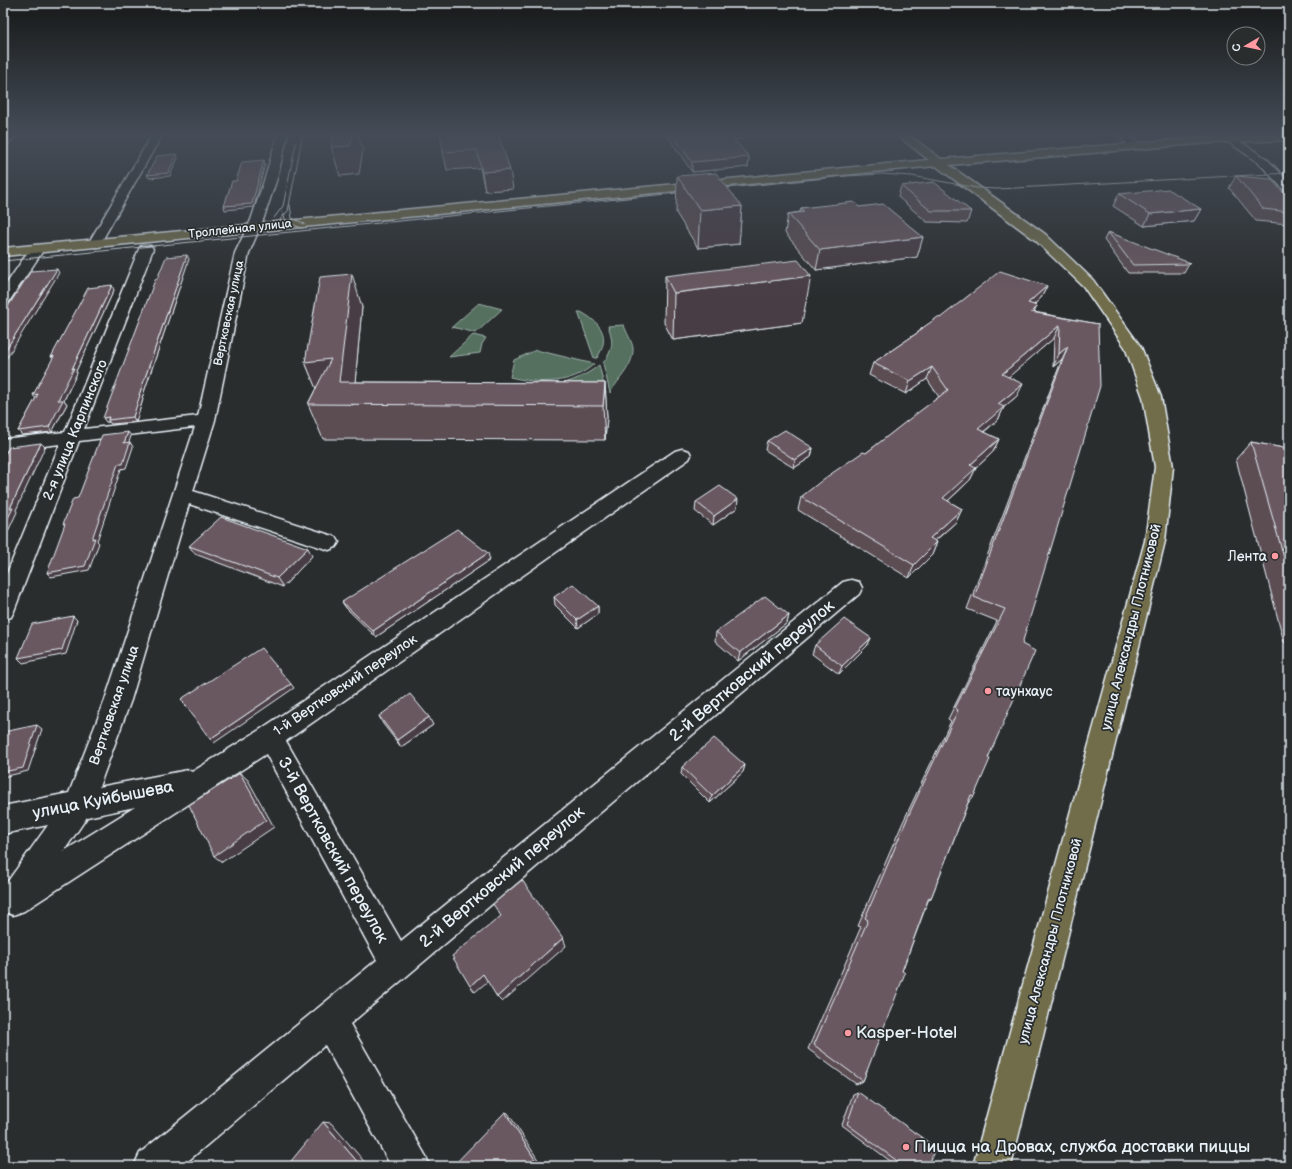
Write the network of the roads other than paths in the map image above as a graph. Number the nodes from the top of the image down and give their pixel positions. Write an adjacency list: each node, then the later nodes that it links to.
1 (127, 188): 6 (street)
2 (268, 188): 5 (street, Вертковская улица)
3 (661, 188): 5 (main road, Троллейная улица)
4 (974, 188): 28 (main road, улица Александры Плотниковой)
5 (254, 228): 6 (main road, Троллейная улица); 11 (street, Вертковская улица)
6 (94, 244): 7 (main road, Троллейная улица)
7 (37, 249): 9 (main road, Троллейная улица); 10 (street)
8 (146, 249): 12 (street, 2-я улица Карпинского)
9 (3, 252)
10 (3, 300)
11 (206, 420): 12 (street); 15 (street, Вертковская улица)
12 (72, 437): 13 (street); 18 (street, 2-я улица Карпинского)
13 (3, 445)
14 (682, 455): 19 (street, 1-й Вертковский переулок)
15 (183, 495): 16 (street); 21 (street, Вертковская улица)
16 (328, 542)
17 (851, 588): 24 (street, 2-й Вертковский переулок)
18 (3, 611)
19 (270, 736): 20 (street, 1-й Вертковский переулок); 24 (street, 3-й Вертковский переулок)
20 (203, 780): 21 (street, улица Куйбышева); 23 (street, 1-й Вертковский переулок)
21 (78, 806): 22 (street, улица Куйбышева); 23 (street, Вертковская улица)
22 (3, 820)
23 (8, 903)
24 (397, 964): 25 (street, 2-й Вертковский переулок)
25 (330, 1021): 26 (street, 2-й Вертковский переулок); 27 (street)
26 (153, 1166)
27 (411, 1166)
28 (992, 1166)

